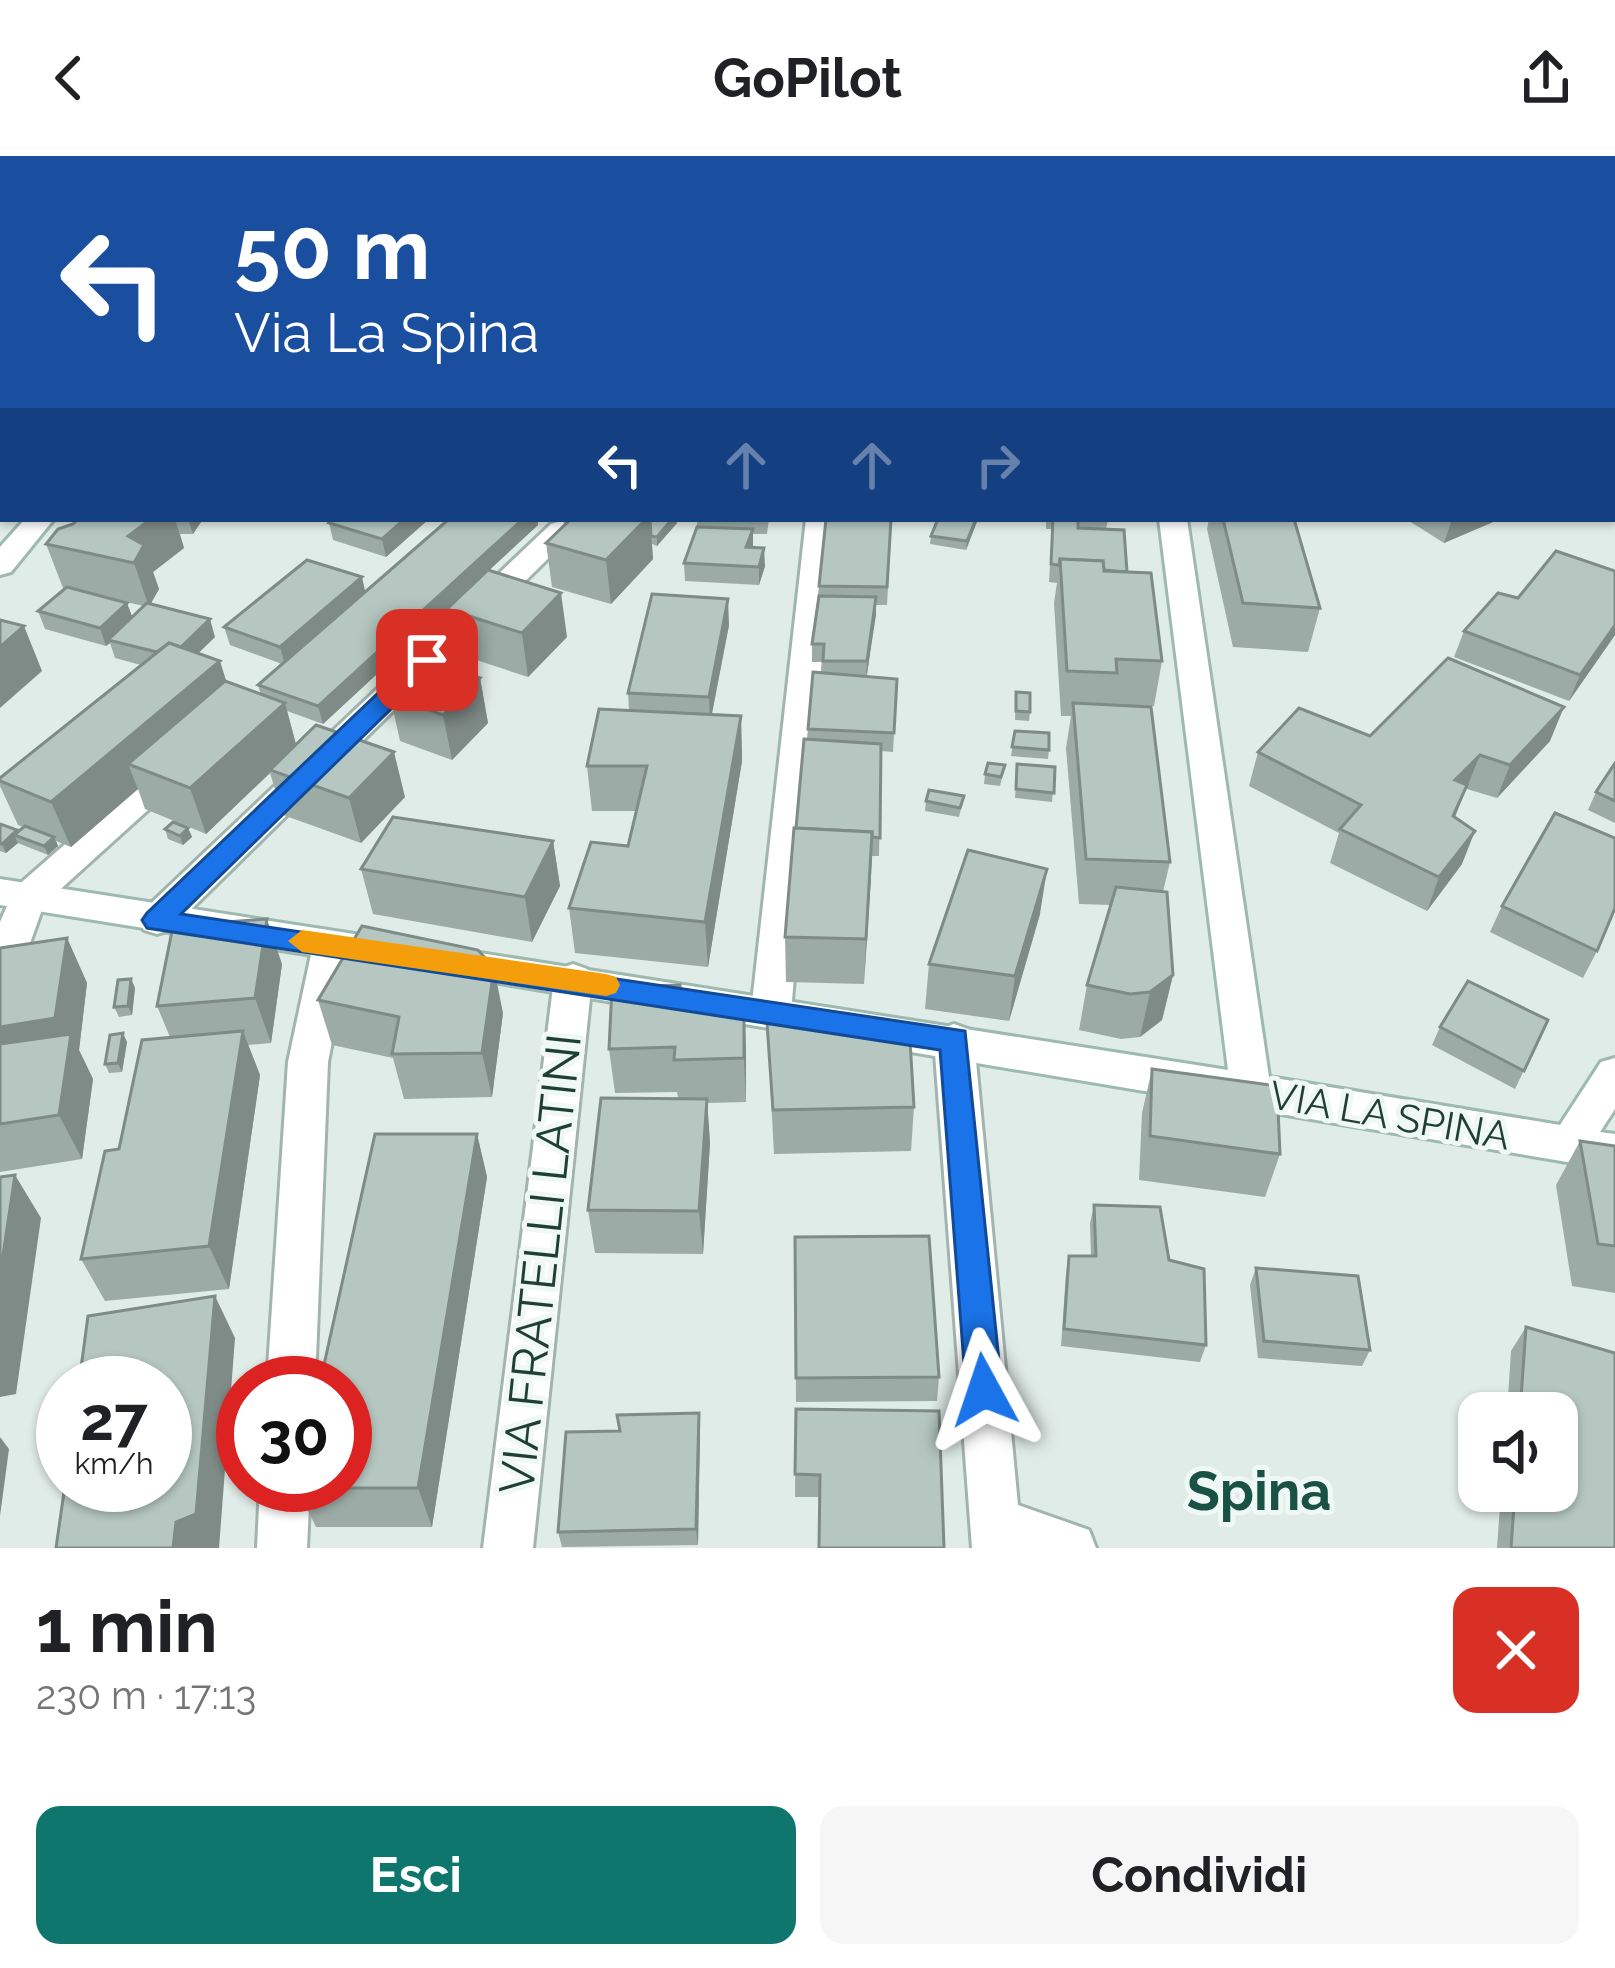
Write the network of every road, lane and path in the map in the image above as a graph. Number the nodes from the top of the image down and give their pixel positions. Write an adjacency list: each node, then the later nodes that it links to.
1 (37, 522): 5 (street)
2 (820, 522): 12 (street)
3 (1173, 522): 15 (street)
4 (562, 530): 8 (street)
5 (0, 566)
6 (206, 740): 7 (street)
7 (14, 894): 8 (street, VIA LA SPINA); 10 (street)
8 (157, 920): 9 (street, VIA LA SPINA)
9 (332, 946): 11 (street, VIA LA SPINA); 18 (street)
10 (0, 974)
11 (572, 980): 12 (street, VIA LA SPINA); 22 (street, VIA FRATELLI LATINI)
12 (771, 1012): 13 (street, VIA LA SPINA)
13 (954, 1040): 15 (street, VIA LA SPINA); 20 (street)
14 (1615, 1074): 16 (street)
15 (1251, 1091): 16 (street, VIA LA SPINA)
16 (1569, 1147): 17 (street, VIA LA SPINA)
17 (1615, 1152)
18 (292, 1356)
19 (284, 1512): 21 (street)
20 (996, 1535): 23 (street)
21 (282, 1548)
22 (508, 1548)
23 (1071, 1548)

